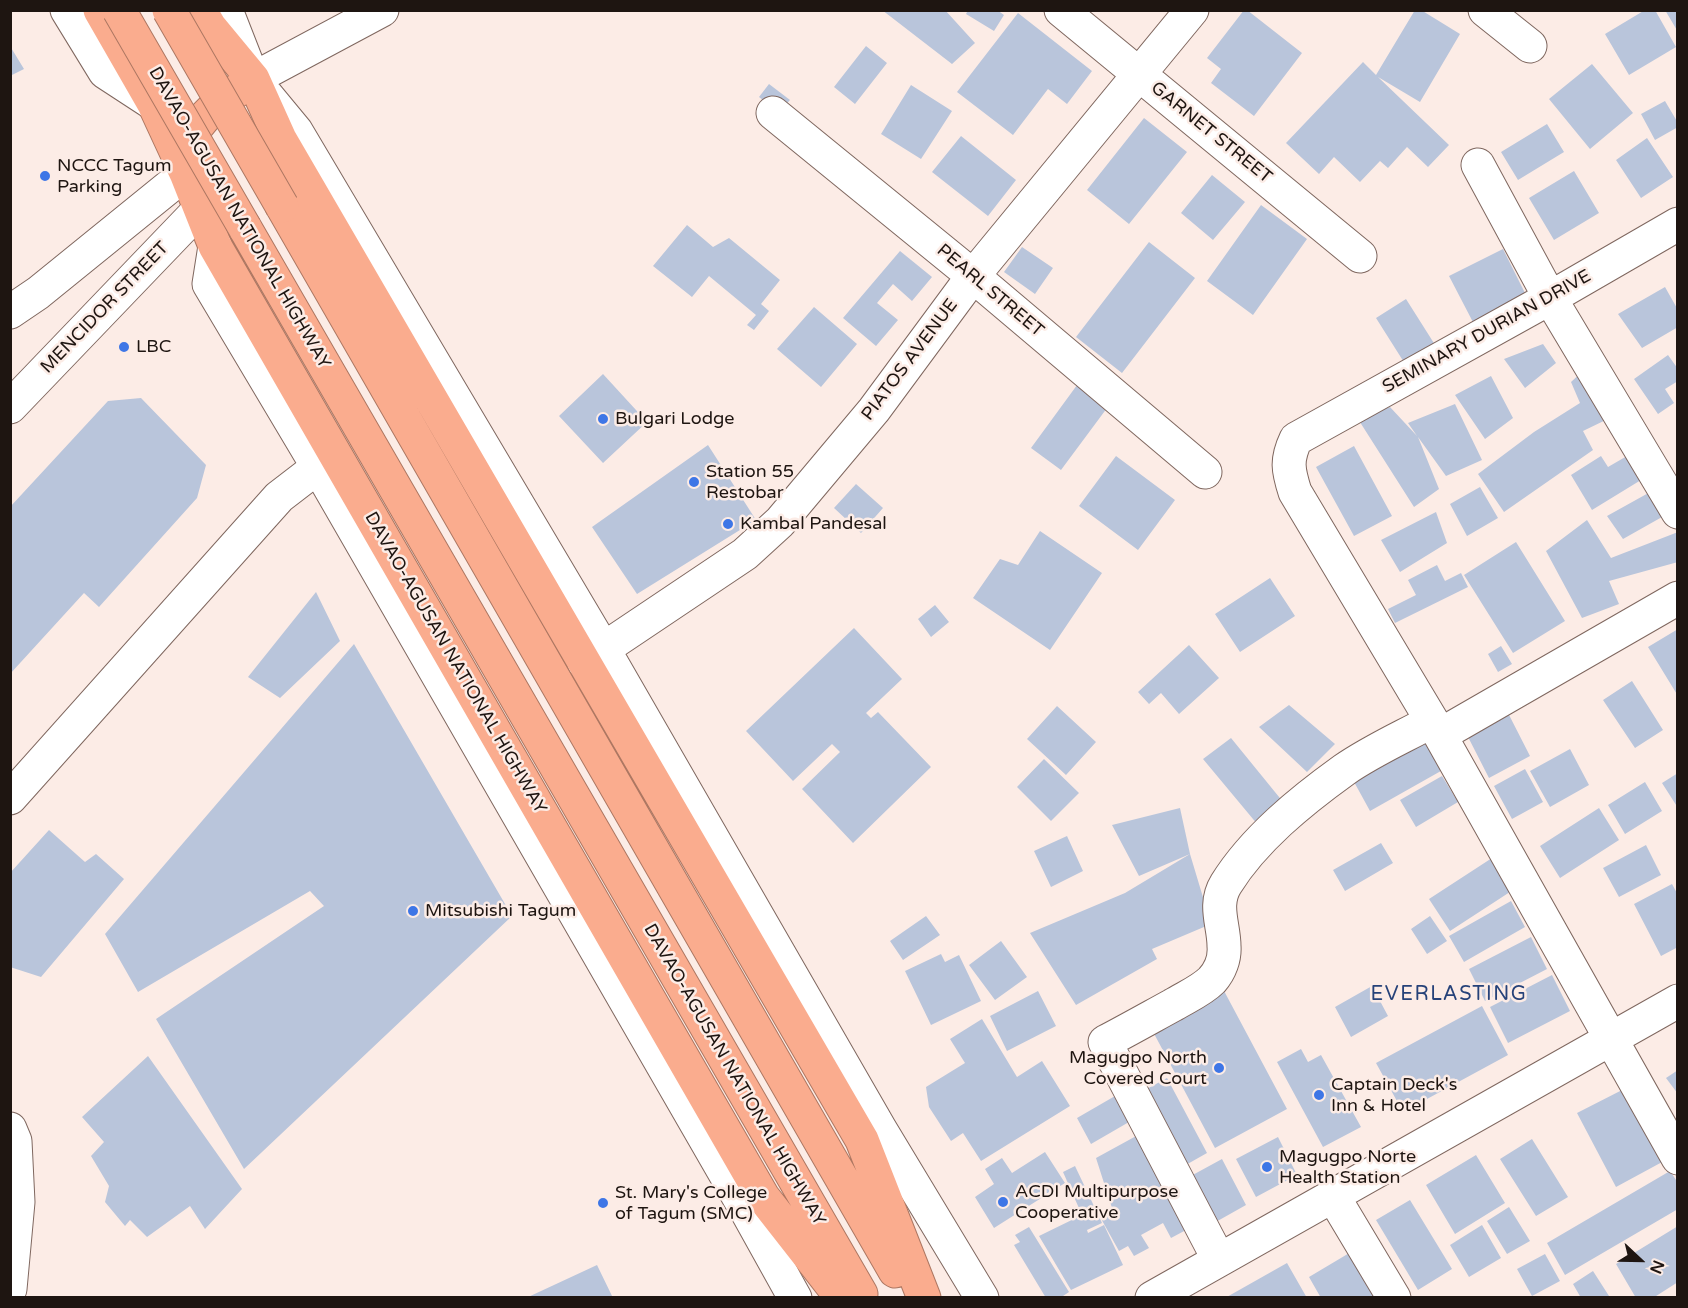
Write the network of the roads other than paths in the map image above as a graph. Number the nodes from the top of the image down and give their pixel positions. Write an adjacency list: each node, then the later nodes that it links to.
1 (67, 10): 14 (street)
2 (100, 10): 14 (highway, DAVAO-AGUSAN NATIONAL HIGHWAY)
3 (119, 10): 43 (highway, DAVAO-AGUSAN NATIONAL HIGHWAY, bridge)
4 (170, 10): 44 (highway, bridge)
5 (200, 10): 13 (highway)
6 (226, 10): 13 (street)
7 (382, 10): 13 (street)
8 (1061, 10): 12 (street, GARNET STREET)
9 (1192, 10): 12 (street, PIATOS AVENUE)
10 (1485, 10): 11 (street)
11 (1530, 46)
12 (1138, 74): 21 (street, GARNET STREET); 22 (street, PIATOS AVENUE)
13 (253, 79): 14 (highway); 17 (highway); 30 (highway)
14 (154, 104): 17 (highway, DAVAO-AGUSAN NATIONAL HIGHWAY)
15 (773, 113): 22 (street, PEARL STREET)
16 (1478, 165): 23 (street)
17 (184, 170): 18 (highway, DAVAO-AGUSAN NATIONAL HIGHWAY); 24 (street)
18 (199, 210): 20 (highway, DAVAO-AGUSAN NATIONAL HIGHWAY); 25 (street, MENCIDOR STREET)
19 (1677, 224): 23 (street, SEMINARY DURIAN DRIVE)
20 (215, 246): 26 (street); 31 (highway, DAVAO-AGUSAN NATIONAL HIGHWAY)
21 (1360, 255)
22 (973, 276): 27 (street, PEARL STREET); 30 (street, PIATOS AVENUE)
23 (1550, 298): 28 (street); 32 (street, SEMINARY DURIAN DRIVE)
24 (10, 312)
25 (10, 407)
26 (318, 467): 31 (street); 33 (street)
27 (1205, 472)
28 (1677, 512)
29 (1677, 598): 32 (street)
30 (594, 656): 45 (highway); 46 (street)
31 (478, 724): 41 (street); 42 (highway, DAVAO-AGUSAN NATIONAL HIGHWAY)
32 (1436, 728): 35 (street); 39 (street)
33 (10, 798)
34 (1677, 1001): 35 (street)
35 (1610, 1040): 37 (street); 38 (street)
36 (10, 1129): 40 (street)
37 (1677, 1158)
38 (1333, 1196): 39 (street); 48 (street)
39 (1219, 1260): 47 (street)
40 (10, 1289)
41 (795, 1298)
42 (842, 1298)
43 (862, 1298)
44 (911, 1298)
45 (924, 1298)
46 (982, 1298)
47 (1152, 1298)
48 (1394, 1298)

